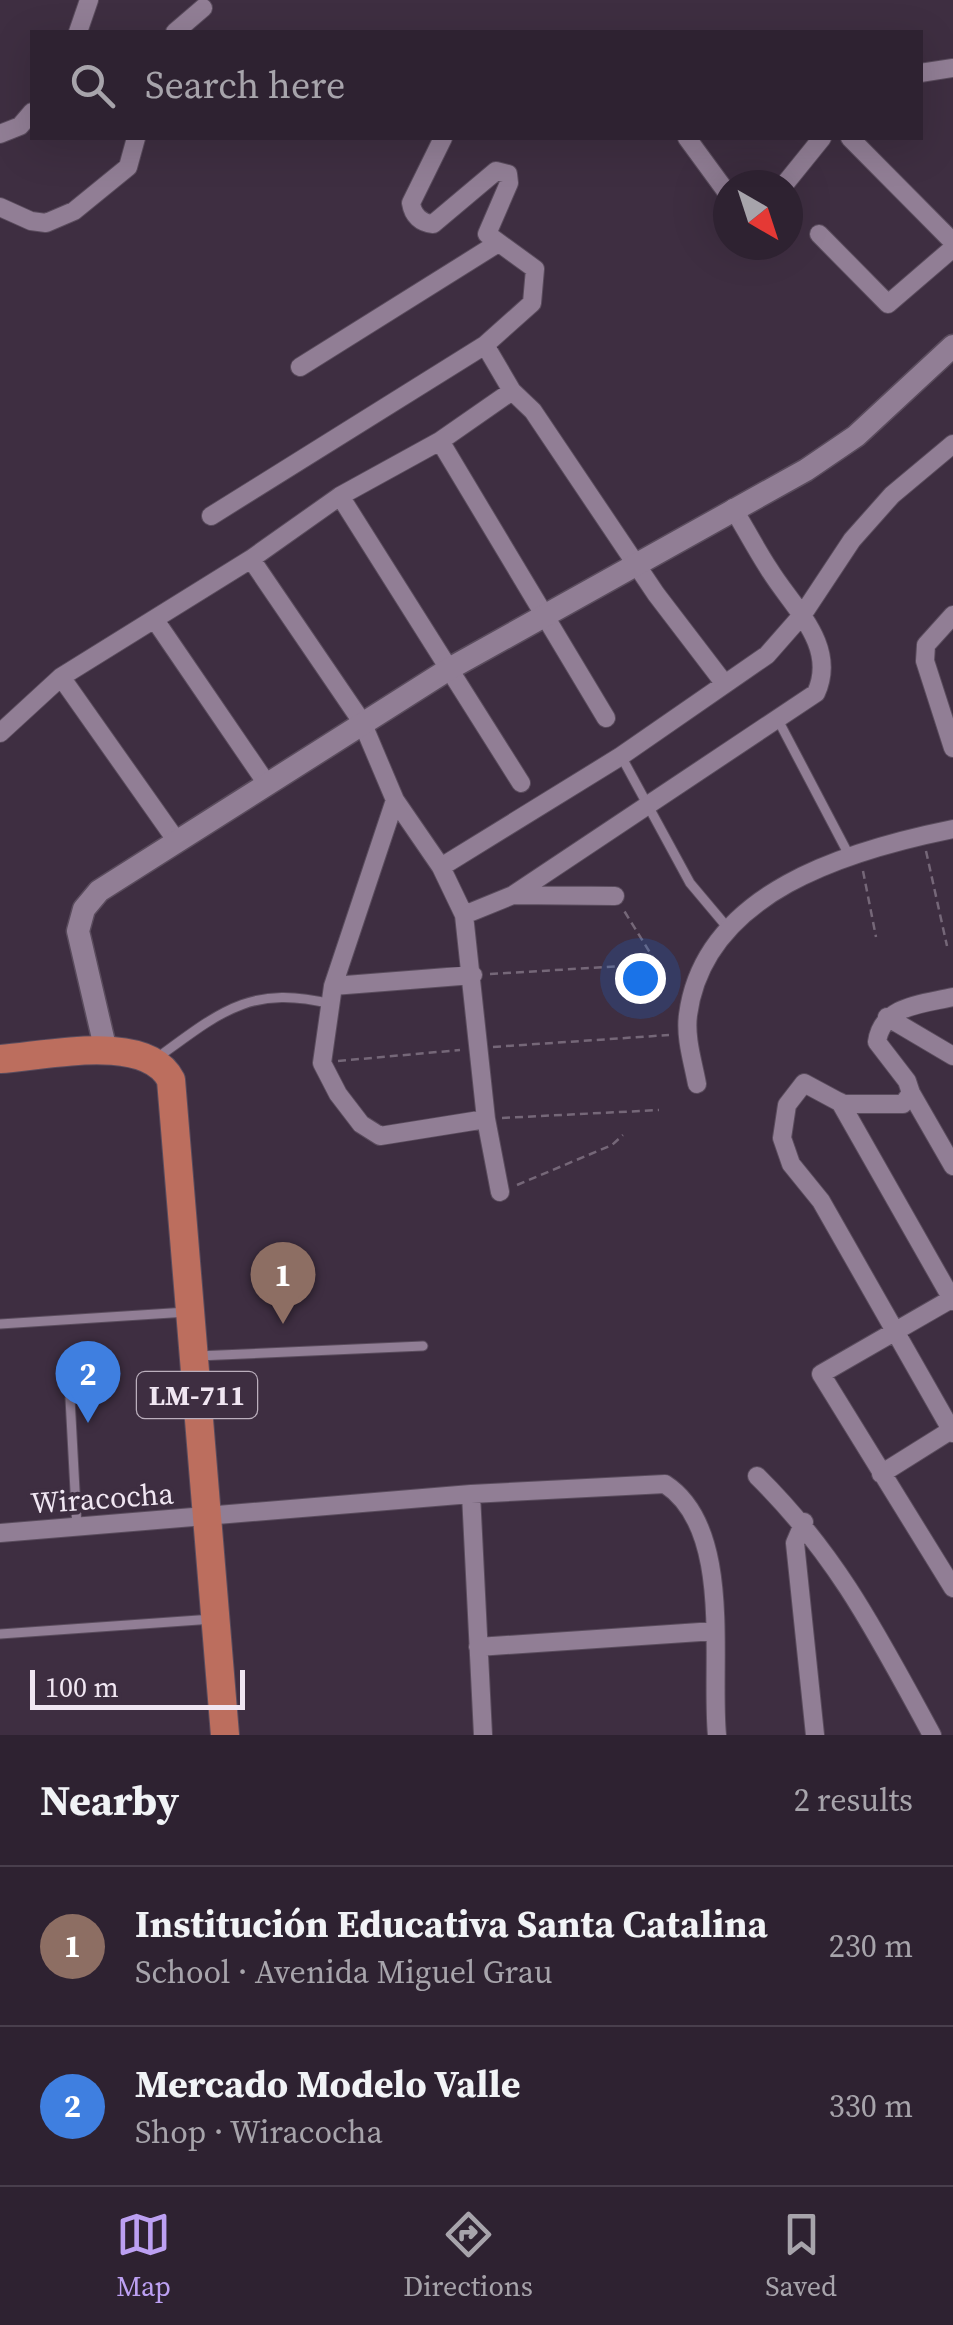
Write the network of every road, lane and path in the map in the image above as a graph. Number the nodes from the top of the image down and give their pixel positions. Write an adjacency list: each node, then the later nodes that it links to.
1 (89, 0): 3 (street)
2 (203, 8): 4 (street)
3 (79, 30)
4 (178, 30)
5 (953, 68): 6 (street)
6 (923, 73)
7 (30, 114): 8 (street)
8 (0, 134)
9 (135, 140): 16 (street)
10 (442, 140): 18 (street)
11 (688, 140): 15 (street)
12 (820, 140): 14 (street)
13 (852, 140): 19 (street)
14 (796, 170)
15 (713, 174)
16 (0, 207)
17 (818, 234): 19 (street)
18 (495, 244): 20 (street); 22 (street)
19 (953, 245)
20 (485, 345): 23 (street); 28 (street)
21 (953, 346): 27 (street)
22 (300, 367)
23 (512, 391): 24 (street); 30 (street)
24 (440, 441): 26 (street); 31 (street)
25 (953, 444): 32 (street)
26 (340, 496): 29 (street); 35 (street)
27 (733, 508): 30 (street); 32 (street)
28 (212, 516)
29 (251, 559): 34 (street); 40 (street)
30 (636, 564): 31 (street); 37 (street)
31 (542, 614): 35 (street); 39 (street)
32 (804, 614): 37 (street); 38 (street)
33 (953, 615): 42 (street)
34 (155, 620): 36 (street); 45 (street)
35 (449, 669): 40 (street); 44 (street)
36 (61, 676): 41 (street); 51 (street)
37 (724, 683): 43 (street)
38 (776, 717): 47 (street); 52 (lane)
39 (606, 718)
40 (362, 722): 45 (street); 46 (street)
41 (0, 733)
42 (953, 748)
43 (621, 756): 47 (lane); 53 (street)
44 (521, 782)
45 (266, 784): 51 (street)
46 (395, 800): 53 (street); 61 (street)
47 (647, 802): 54 (street); 57 (lane)
48 (953, 820): 49 (street)
49 (953, 829): 50 (street)
50 (922, 835): 52 (street); 59 (path)
51 (176, 840): 66 (street)
52 (855, 856): 57 (street); 58 (path)
53 (441, 867): 56 (street)
54 (512, 895): 55 (street); 56 (street)
55 (615, 896): 60 (path)
56 (464, 915): 60 (street)
57 (727, 927): 64 (street)
58 (876, 937)
59 (947, 946)
60 (473, 975): 61 (street); 65 (street)
61 (332, 995): 69 (lane); 70 (street)
62 (953, 996): 63 (street)
63 (886, 1018): 67 (street); 72 (street)
64 (688, 1034): 65 (path); 71 (street)
65 (478, 1048): 70 (path); 75 (street)
66 (106, 1052): 68 (main road); 69 (main road)
67 (953, 1056)
68 (0, 1059)
69 (156, 1059): 80 (main road, LM-711)
70 (322, 1062): 75 (street)
71 (697, 1084)
72 (911, 1094): 73 (street); 77 (street)
73 (840, 1102): 79 (street); 82 (street)
74 (660, 1110): 75 (path)
75 (486, 1119): 78 (street)
76 (623, 1135): 78 (path)
77 (953, 1166)
78 (500, 1192)
79 (953, 1299): 82 (street)
80 (190, 1312): 81 (lane); 84 (main road, LM-711)
81 (0, 1324)
82 (895, 1331): 86 (street); 87 (street)
83 (423, 1346): 84 (lane)
84 (194, 1356): 90 (main road, LM-711)
85 (70, 1398): 92 (lane)
86 (952, 1431): 87 (street)
87 (881, 1474): 94 (street)
88 (758, 1476): 91 (street)
89 (471, 1494): 90 (street, Wiracocha); 96 (street, Wiracocha); 98 (street)
90 (208, 1518): 92 (street, Wiracocha); 95 (main road, LM-711)
91 (804, 1522): 102 (street); 103 (street)
92 (77, 1528): 93 (street, Wiracocha)
93 (0, 1533)
94 (953, 1588)
95 (216, 1619): 97 (lane); 99 (main road, LM-711)
96 (715, 1631): 98 (street); 101 (street, Wiracocha)
97 (0, 1634)
98 (478, 1647): 100 (street)
99 (225, 1735)
100 (483, 1735)
101 (717, 1735)
102 (815, 1735)
103 (932, 1735)

